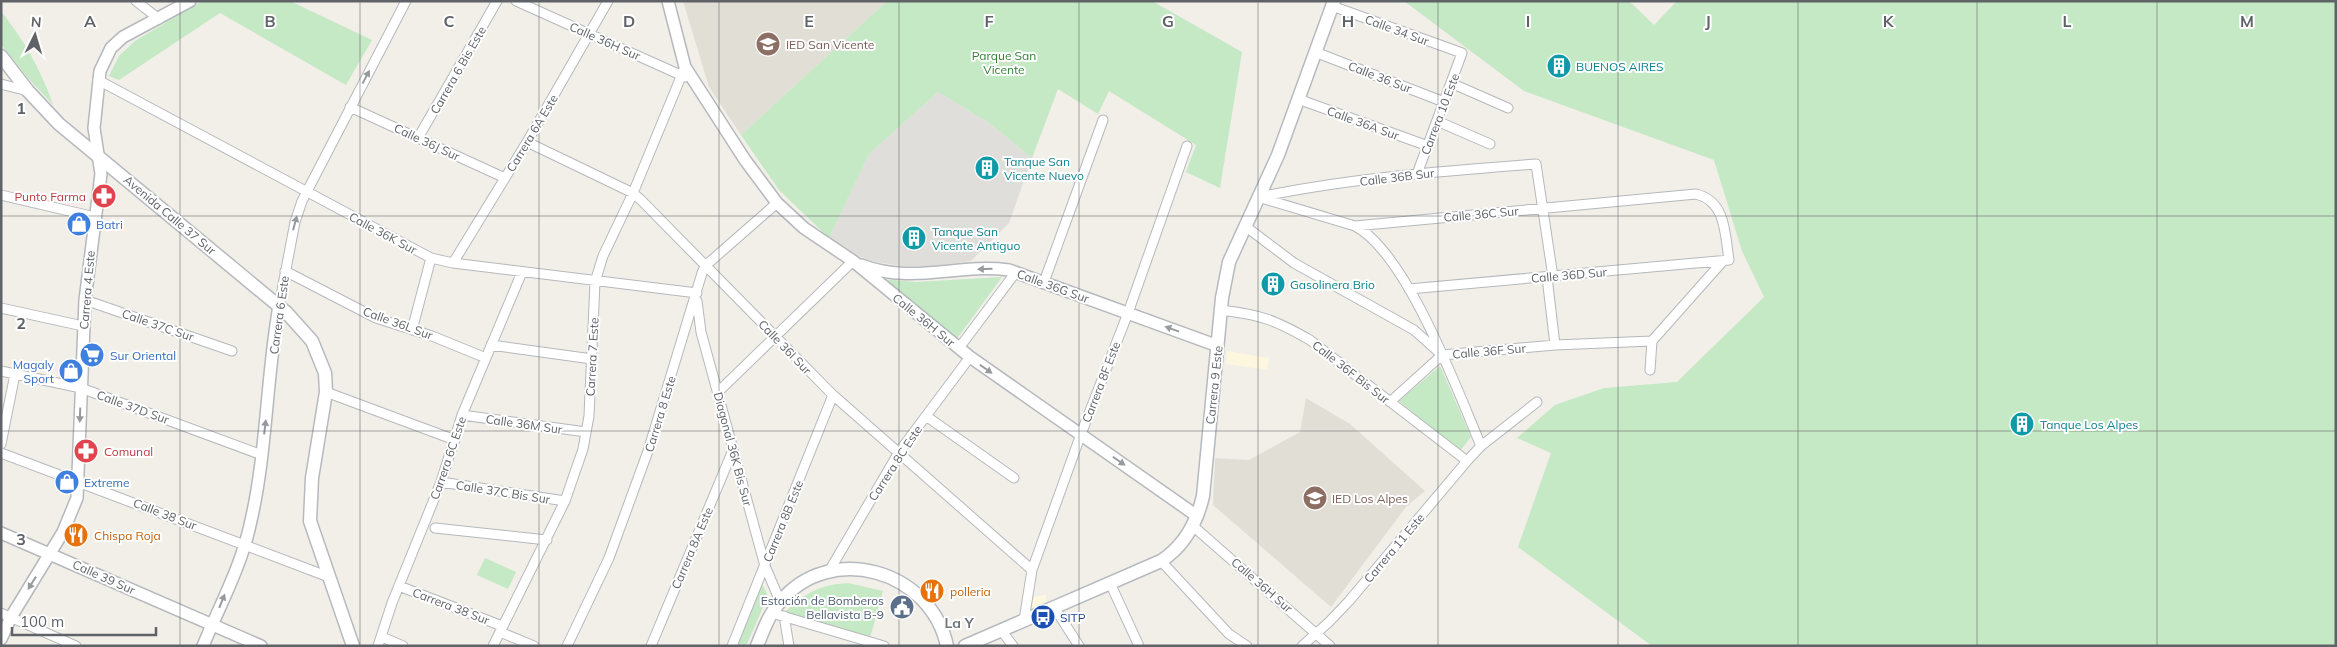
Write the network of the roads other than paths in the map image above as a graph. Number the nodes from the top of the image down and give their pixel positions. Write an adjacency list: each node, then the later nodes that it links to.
1 (136, 1): 9 (street)
2 (190, 1): 9 (street, Carrera 4 Este)
3 (406, 1): 21 (street, Carrera 6 Este, one-way to 3)
4 (497, 1): 25 (street, Carrera 6 Bis Este)
5 (516, 1): 10 (street, Calle 36H Sur)
6 (608, 1): 10 (street, Carrera 6A Este)
7 (668, 1): 14 (street)
8 (1333, 4): 11 (main road, Carrera 9 Este); 12 (street, Calle 34 Sur)
9 (159, 19): 15 (street, Carrera 4 Este)
10 (590, 34): 14 (street, Calle 36H Sur); 26 (street, Carrera 6A Este)
11 (1315, 52): 19 (main road, Carrera 9 Este); 20 (street, Calle 36 Sur)
12 (1462, 53): 16 (street, Carrera 10 Este)
13 (1, 56): 18 (main road, Avenida Calle 37 Sur)
14 (683, 70): 34 (street, Carrera 7 Este); 37 (street, Calle 36H Sur)
15 (98, 80): 30 (street, Carrera 4 Este); 33 (street, Calle 36K Sur)
16 (1451, 83): 20 (street, Carrera 10 Este); 22 (street)
17 (1, 84): 18 (street)
18 (28, 91): 30 (main road, Avenida Calle 37 Sur)
19 (1298, 99): 29 (street, Calle 36A Sur); 36 (main road, Carrera 9 Este)
20 (1444, 102): 24 (street, Carrera 10 Este)
21 (350, 107): 25 (street, Calle 36J Sur); 33 (street, Carrera 6 Este)
22 (1508, 108)
23 (1103, 120): 52 (street)
24 (1437, 121): 27 (street); 29 (street, Carrera 10 Este)
25 (418, 138): 32 (street, Calle 36J Sur)
26 (527, 142): 32 (street, Carrera 6A Este); 34 (street, Calle 36I Sur)
27 (1490, 144)
28 (1187, 146): 59 (street, Carrera 8F Este)
29 (1428, 146): 31 (street, Carrera 10 Este)
30 (100, 157): 39 (street, Carrera 4 Este); 56 (main road, Avenida Calle 37 Sur)
31 (1417, 174): 36 (street, Calle 36B Sur); 38 (street, Calle 36B Sur)
32 (505, 178): 45 (street, Carrera 6A Este)
33 (306, 192): 42 (street, Calle 36K Sur); 47 (street, Carrera 6 Este, one-way to 33)
34 (633, 193): 46 (street, Calle 36I Sur); 51 (street, Carrera 7 Este)
35 (1, 194): 39 (street)
36 (1258, 197): 40 (main road, Carrera 9 Este); 41 (street, Calle 36C Sur)
37 (777, 203): 44 (street, Calle 36H Sur); 46 (street)
38 (1542, 208): 41 (street, Calle 36C Sur); 43 (street, Calle 36C Sur); 50 (street)
39 (95, 217): 55 (street, Carrera 4 Este)
40 (1245, 226): 58 (main road, Carrera 9 Este); 69 (street, Calle 36F Sur)
41 (1355, 226): 53 (street)
42 (431, 258): 45 (street, Calle 36K Sur); 61 (street)
43 (1726, 260): 50 (street, Calle 36D Sur); 63 (street)
44 (852, 261): 49 (street, Calle 36G Sur, one-way to 44); 62 (street); 67 (street, Calle 36H Sur)
45 (453, 263): 48 (street, Calle 36K Sur)
46 (705, 266): 54 (street, Carrera 8 Este); 62 (street, Calle 36I Sur)
47 (285, 271): 56 (street, Carrera 6 Este); 61 (street, Calle 36L Sur)
48 (522, 272): 51 (street, Calle 36K Sur); 64 (street, Carrera 6C Este)
49 (1016, 272): 52 (street, Calle 36G Sur); 67 (street)
50 (1550, 277): 53 (street, Calle 36D Sur); 65 (street)
51 (596, 282): 54 (street, Calle 36K Sur); 72 (street, Carrera 7 Este)
52 (1044, 282): 59 (street, Calle 36G Sur)
53 (1409, 289): 69 (street)
54 (697, 293): 78 (street, Diagonal 36K Bis Sur); 129 (street, Carrera 8 Este)
55 (85, 300): 60 (street, Carrera 4 Este); 68 (street, Calle 37C Sur)
56 (279, 306): 76 (main road, Avenida Calle 37 Sur); 92 (street, Carrera 6 Este, one-way to 56)
57 (1, 308): 60 (street)
58 (1221, 310): 66 (main road, Carrera 9 Este); 80 (street, Calle 36F Bis Sur)
59 (1128, 313): 66 (street, Calle 36G Sur, one-way to 59); 85 (street, Carrera 8F Este)
60 (83, 326): 77 (street, Carrera 4 Este)
61 (412, 330): 71 (street, Calle 36L Sur)
62 (776, 338): 78 (street); 79 (street, Calle 36I Sur)
63 (1652, 341): 65 (street, Calle 36F Sur); 73 (street)
64 (491, 345): 71 (street, Carrera 6C Este); 72 (street)
65 (1555, 345): 69 (street, Calle 36F Sur)
66 (1218, 346): 98 (main road, Carrera 9 Este)
67 (959, 348): 70 (street, Calle 36H Sur)
68 (232, 351)
69 (1442, 355): 80 (street); 88 (street)
70 (970, 357): 83 (street, Carrera 8C Este); 85 (street, Calle 36H Sur, one-way to 85)
71 (486, 358): 82 (street, Carrera 6C Este)
72 (592, 359): 84 (street, Carrera 7 Este)
73 (1650, 370)
74 (1, 371): 75 (street, Calle 37D Sur)
75 (16, 374): 77 (street, Calle 37D Sur); 87 (street)
76 (326, 387): 86 (street); 108 (main road)
77 (81, 388): 92 (street, Calle 37D Sur); 95 (street, Carrera 4 Este, one-way to 95)
78 (718, 392): 89 (street, Diagonal 36K Bis Sur)
79 (833, 395): 90 (street, Calle 36I Sur); 105 (street, Carrera 8B Este)
80 (1390, 402): 93 (street, Calle 36F Bis Sur)
81 (1537, 402): 88 (street, Carrera 11 Este)
82 (462, 415): 84 (street, Calle 36M Sur); 86 (street, Carrera 6C Este)
83 (926, 416): 90 (street, Carrera 8C Este); 94 (street)
84 (586, 432): 97 (street, Carrera 7 Este)
85 (1081, 434): 98 (street, Calle 36H Sur, one-way to 98); 106 (street, Carrera 8F Este)
86 (455, 440): 96 (street, Carrera 6C Este)
87 (1, 444)
88 (1482, 446): 93 (street, Carrera 11 Este)
89 (733, 450): 105 (street, Diagonal 36K Bis Sur); 130 (street, Carrera 8A Este)
90 (899, 452): 106 (street, Calle 36I Sur); 107 (street, Carrera 8C Este)
91 (1, 453): 95 (street, Calle 38 Sur)
92 (262, 455): 102 (street, Carrera 6 Este)
93 (1467, 462): 119 (street, Carrera 11 Este)
94 (1014, 478)
95 (79, 481): 102 (street, Calle 38 Sur); 103 (street, Carrera 4 Este)
96 (441, 482): 97 (street, Calle 37C Bis Sur); 110 (street, Carrera 6C Este)
97 (565, 501): 101 (street, Carrera 7 Este)
98 (1195, 521): 104 (main road, Carrera 9 Este); 119 (street, Calle 36H Sur)
99 (434, 528): 101 (street)
100 (1, 533): 103 (street, Calle 39 Sur)
101 (546, 540): 117 (street, Carrera 7 Este)
102 (245, 544): 108 (street, Calle 38 Sur); 116 (street, Carrera 6 Este, one-way to 102)
103 (51, 554): 114 (street, Carrera 4 Este, one-way to 114); 116 (street, Calle 39 Sur)
104 (1161, 561): 109 (main road, Carrera 9 Este); 140 (street)
105 (764, 566): 111 (street, Diagonal 36K Bis Sur); 131 (street, Carrera 8B Este)
106 (1032, 570): 115 (street, Carrera 8F Este)
107 (828, 573): 111 (main road); 135 (main road)
108 (329, 577): 125 (main road)
109 (1110, 583): 112 (main road, Carrera 9 Este); 139 (street)
110 (399, 586): 117 (street, Carrera 38 Sur); 121 (street, Carrera 6C Este)
111 (780, 601): 113 (main road)
112 (1054, 607): 115 (main road, Carrera 9 Este); 138 (street)
113 (778, 614): 132 (main road); 133 (street); 134 (street)
114 (6, 615): 120 (street, Carrera 4 Este); 122 (street)
115 (1024, 620): 118 (main road, Carrera 9 Este)
116 (212, 625): 123 (street, Carrera 6 Este); 124 (street, Calle 39 Sur)
117 (501, 629): 127 (street, Carrera 7 Este); 128 (street)
118 (1001, 630): 136 (main road, Carrera 9 Este); 137 (street)
119 (1317, 633): 141 (street, Carrera 11 Este); 142 (street, Calle 36H Sur)
120 (1, 639)
121 (380, 641): 126 (street)
122 (76, 646)
123 (203, 646)
124 (262, 646)
125 (353, 646)
126 (403, 646)
127 (493, 646)
128 (534, 646)
129 (567, 646)
130 (651, 646)
131 (732, 646)
132 (757, 646)
133 (789, 646)
134 (884, 646)
135 (947, 646)
136 (965, 646)
137 (1013, 646)
138 (1078, 646)
139 (1139, 646)
140 (1247, 646)
141 (1302, 646)
142 (1330, 646)

